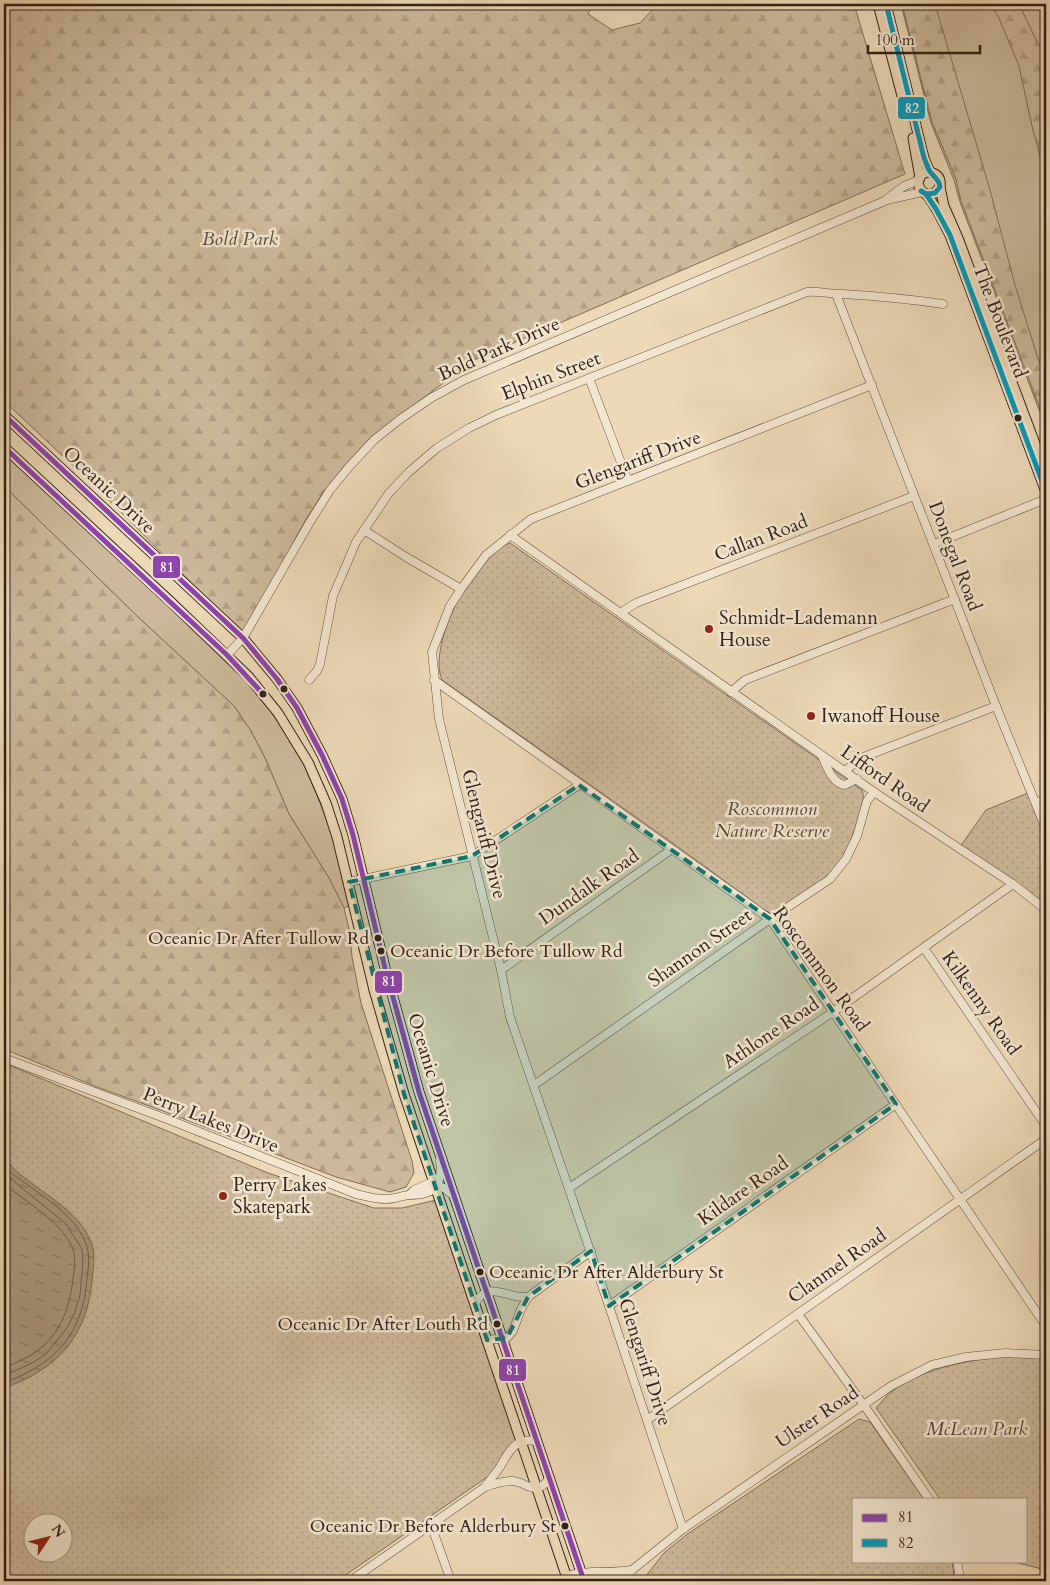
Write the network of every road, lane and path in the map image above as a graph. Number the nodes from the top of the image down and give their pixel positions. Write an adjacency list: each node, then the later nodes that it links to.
1 (878, 4): 4 (main road, The Boulevard)
2 (886, 4): 3 (main road, The Boulevard)
3 (930, 172): 4 (main road); 5 (main road, The Boulevard)
4 (919, 179): 6 (main road, The Boulevard); 7 (street, Bold Park Drive)
5 (940, 187): 6 (main road); 14 (main road, The Boulevard)
6 (924, 193): 7 (street, Bold Park Drive); 16 (main road, The Boulevard)
7 (887, 200): 25 (street, Bold Park Drive)
8 (836, 294): 9 (street, Elphin Street); 10 (street, Elphin Street); 11 (street, Donegal Road)
9 (943, 304)
10 (589, 378): 15 (street); 19 (street, Elphin Street)
11 (872, 385): 15 (street, Glengariff Drive); 17 (street, Donegal Road)
12 (4, 415): 25 (main road, Oceanic Drive)
13 (4, 447): 26 (main road, Oceanic Drive)
14 (1046, 473)
15 (628, 481): 20 (street, Glengariff Drive)
16 (1046, 492)
17 (914, 496): 21 (street, Donegal Road); 24 (street, Callan Road)
18 (1046, 499): 21 (street)
19 (364, 530): 22 (street); 27 (street, Elphin Street)
20 (510, 536): 22 (street, Glengariff Drive); 24 (street, Lifford Road)
21 (934, 544): 23 (street, Donegal Road)
22 (461, 589): 28 (street, Glengariff Drive)
23 (955, 599): 29 (street); 30 (street, Donegal Road)
24 (620, 613): 29 (street, Lifford Road)
25 (243, 638): 26 (street, Bold Park Drive); 41 (main road, Oceanic Drive)
26 (227, 655): 42 (main road, Oceanic Drive)
27 (309, 680)
28 (434, 680): 34 (street, Roscommon Road); 40 (street, Glengariff Drive)
29 (731, 692): 31 (street, Lifford Road)
30 (996, 706): 32 (street); 37 (street, Donegal Road)
31 (822, 754): 32 (street, Lifford Road); 33 (street)
32 (845, 770): 33 (street, Lifford Road)
33 (857, 779): 35 (street, Lifford Road)
34 (579, 785): 39 (street, Roscommon Road); 40 (street)
35 (874, 792): 43 (street, Lifford Road); 45 (street, Shannon Street)
36 (1046, 799): 37 (street)
37 (1036, 803): 38 (street, Donegal Road)
38 (1046, 829)
39 (672, 849): 45 (street, Roscommon Road); 47 (street, Dundalk Road)
40 (472, 856): 41 (street); 47 (street, Glengariff Drive)
41 (365, 879): 42 (street); 54 (main road, Oceanic Drive)
42 (349, 882): 55 (main road, Oceanic Drive)
43 (1012, 884): 44 (street, Lifford Road); 46 (street, Athlone Road)
44 (1046, 910)
45 (770, 919): 48 (street, Roscommon Road); 50 (street, Shannon Street)
46 (924, 948): 48 (street, Athlone Road); 52 (street, Kilkenny Road)
47 (500, 970): 50 (street, Glengariff Drive)
48 (833, 1012): 51 (street, Roscommon Road); 56 (street, Athlone Road)
49 (4, 1058): 55 (street, Perry Lakes Drive)
50 (534, 1085): 56 (street, Glengariff Drive)
51 (896, 1104): 58 (street, Roscommon Road); 63 (street, Kildare Road)
52 (1046, 1126)
53 (1046, 1140): 58 (street, Clanmel Road)
54 (438, 1147): 55 (street); 57 (main road, Oceanic Drive)
55 (436, 1186): 57 (street); 62 (main road, Oceanic Drive)
56 (569, 1188): 59 (street, Glengariff Drive)
57 (455, 1198): 60 (main road, Oceanic Drive)
58 (961, 1199): 64 (street, Clanmel Road); 65 (street, Roscommon Road)
59 (591, 1251): 61 (street); 63 (street, Glengariff Drive)
60 (486, 1292): 61 (street); 62 (street); 67 (main road, Oceanic Drive)
61 (528, 1298): 67 (street)
62 (475, 1303): 66 (main road, Oceanic Drive)
63 (609, 1306): 70 (street, Glengariff Drive)
64 (798, 1314): 69 (street); 70 (street, Clanmel Road)
65 (1046, 1326)
66 (488, 1340): 67 (street); 72 (main road, Oceanic Drive)
67 (502, 1340): 71 (main road, Oceanic Drive)
68 (1046, 1354): 69 (street, Ulster Road)
69 (863, 1406): 76 (street); 78 (street, Ulster Road)
70 (647, 1420): 78 (street, Glengariff Drive)
71 (536, 1441): 72 (street); 73 (main road, Oceanic Drive)
72 (522, 1443): 74 (street); 75 (main road, Oceanic Drive)
73 (549, 1479): 75 (street); 81 (main road, Oceanic Drive)
74 (485, 1487): 75 (street); 77 (street)
75 (537, 1488): 82 (main road, Oceanic Drive)
76 (927, 1498)
77 (431, 1525): 83 (street); 84 (street)
78 (683, 1529): 80 (street, Ulster Road)
79 (957, 1562): 87 (street)
80 (632, 1570): 81 (street); 86 (street, Ulster Road)
81 (581, 1572): 82 (street); 85 (main road, Oceanic Drive)
82 (568, 1579)
83 (350, 1581)
84 (451, 1581)
85 (584, 1581)
86 (625, 1581)
87 (959, 1581)

